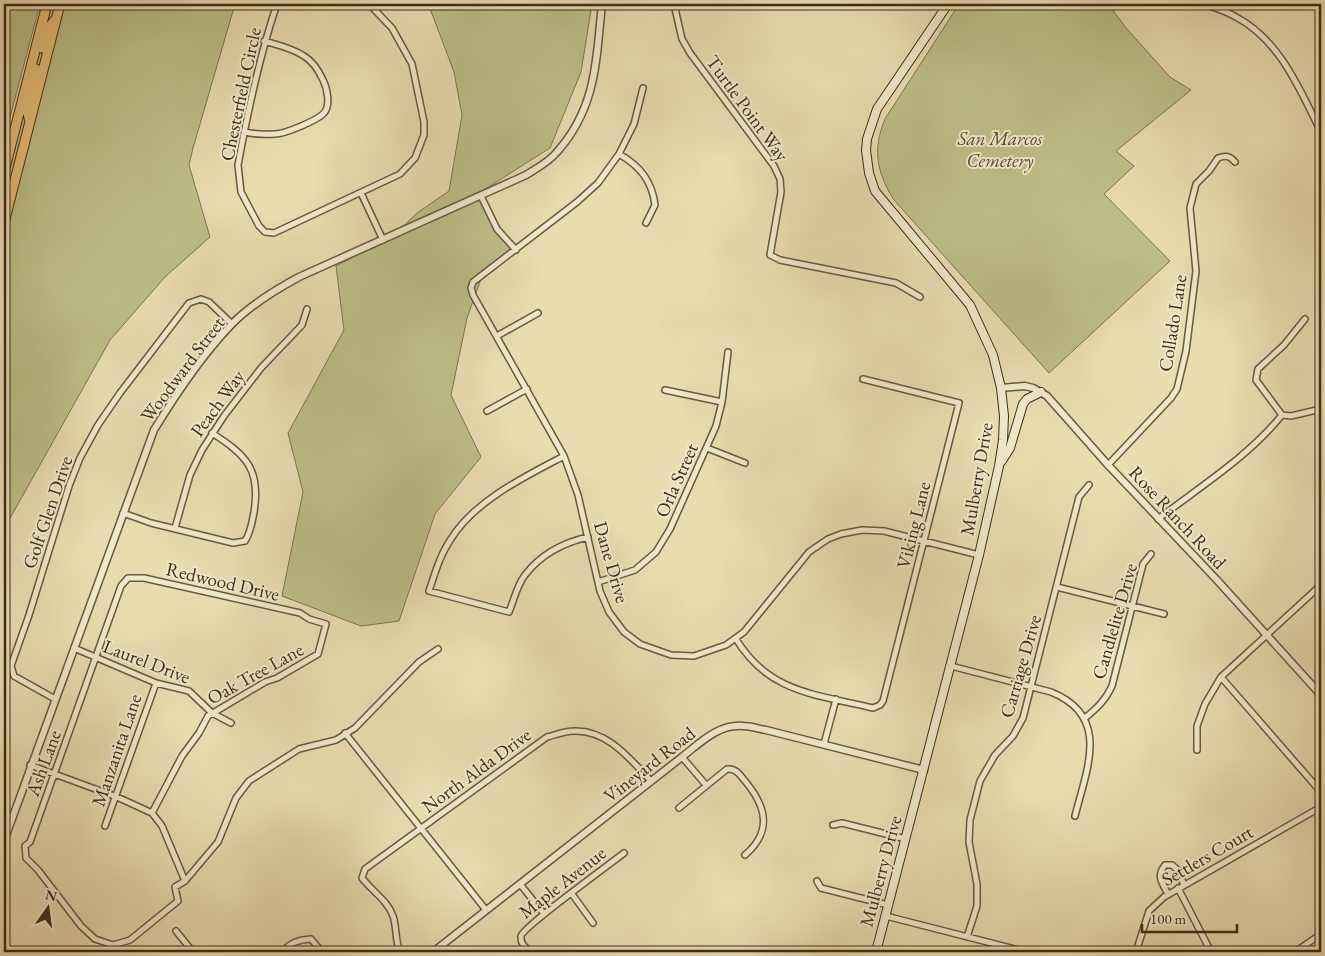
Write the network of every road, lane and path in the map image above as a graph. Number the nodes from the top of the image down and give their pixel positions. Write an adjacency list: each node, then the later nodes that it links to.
1 (47, 4): 11 (main road)
2 (60, 4): 9 (main road)
3 (277, 4): 10 (street, Chesterfield Circle)
4 (369, 4): 19 (street, Chesterfield Circle)
5 (602, 4): 20 (street, Woodward Street)
6 (674, 4): 25 (street, Turtle Point Way)
7 (948, 4): 33 (main road, Mulberry Drive)
8 (1204, 4): 15 (street)
9 (57, 17): 11 (main road); 13 (main road)
10 (264, 41): 14 (street, Chesterfield Circle); 14 (street)
11 (33, 60): 13 (main road); 18 (main road)
12 (644, 88): 16 (street)
13 (30, 122): 22 (main road)
14 (244, 132): 19 (street, Chesterfield Circle)
15 (1321, 132)
16 (619, 154): 21 (street); 24 (street)
17 (1235, 162): 45 (street, Collado Lane)
18 (4, 172)
19 (361, 193): 23 (street)
20 (481, 196): 23 (street, Woodward Street); 24 (street)
21 (646, 223)
22 (4, 224)
23 (383, 240): 29 (street, Woodward Street)
24 (516, 250): 30 (street, Dane Drive)
25 (920, 297)
26 (307, 309): 41 (street, Peach Way)
27 (538, 313): 30 (street)
28 (1305, 319): 40 (street)
29 (232, 324): 48 (street, Woodward Street); 72 (street, Golf Glen Drive)
30 (496, 336): 34 (street, Dane Drive)
31 (728, 352): 37 (street, Orla Street)
32 (863, 379): 52 (street, Viking Lane)
33 (1001, 388): 36 (street, Rose Ranch Road); 46 (main road, Mulberry Drive)
34 (527, 389): 39 (street); 43 (street, Dane Drive)
35 (665, 390): 37 (street)
36 (1041, 392): 45 (street, Rose Ranch Road); 46 (main road)
37 (722, 402): 42 (street, Orla Street)
38 (1321, 409): 40 (street)
39 (487, 411)
40 (1282, 415): 49 (street)
41 (212, 434): 50 (street, Peach Way); 50 (street)
42 (707, 448): 44 (street); 56 (street, Orla Street)
43 (564, 456): 51 (street, Dane Drive); 51 (street)
44 (745, 463)
45 (1108, 464): 49 (street, Rose Ranch Road)
46 (999, 466): 54 (main road, Mulberry Drive)
47 (1089, 485): 58 (street, Carriage Drive)
48 (123, 513): 50 (street); 64 (street, Woodward Street)
49 (1158, 519): 62 (street, Rose Ranch Road)
50 (175, 528)
51 (588, 537): 56 (street, Dane Drive)
52 (924, 542): 54 (street, Dane Drive); 63 (street, Dane Drive); 73 (street, Viking Lane)
53 (1152, 554): 59 (street, Candlelite Drive)
54 (980, 555): 67 (main road, Mulberry Drive)
55 (128, 578): 61 (street, Redwood Drive); 66 (street, Ash Lane)
56 (598, 582): 63 (street, Dane Drive)
57 (1321, 586): 62 (street)
58 (1057, 587): 59 (street); 70 (street, Carriage Drive)
59 (1132, 606): 60 (street); 75 (street, Candlelite Drive)
60 (1164, 614)
61 (309, 619): 74 (street, Oak Tree Lane)
62 (1266, 635): 68 (street); 71 (street, Rose Ranch Road)
63 (736, 638): 73 (street, Viking Lane)
64 (74, 648): 66 (street, Laurel Drive); 72 (street, Woodward Street)
65 (438, 649): 77 (street)
66 (96, 657): 69 (street, Laurel Drive); 83 (street, Ash Lane)
67 (951, 666): 70 (street); 82 (main road, Mulberry Drive)
68 (1221, 677): 79 (street); 86 (street)
69 (156, 683): 74 (street, Laurel Drive); 87 (street, Manzanita Lane)
70 (1032, 687): 75 (street); 113 (street, Carriage Drive)
71 (1321, 694)
72 (55, 699): 81 (street, Woodward Street)
73 (836, 699): 78 (street)
74 (212, 713): 76 (street, Laurel Drive); 90 (street, Oak Tree Lane)
75 (1085, 718): 91 (street)
76 (231, 723)
77 (345, 733): 94 (street); 99 (street)
78 (824, 744): 80 (street, Vineyard Road); 82 (street, Vineyard Road)
79 (1196, 750)
80 (682, 757): 84 (street, Vineyard Road); 85 (street)
81 (30, 765): 83 (street); 96 (street, Woodward Street)
82 (924, 770): 95 (main road, Mulberry Drive)
83 (54, 775): 87 (street); 99 (street, Ash Lane)
84 (651, 781): 94 (street, North Alda Drive); 101 (street, Vineyard Road)
85 (706, 785): 89 (street); 98 (street)
86 (1321, 792)
87 (117, 797): 90 (street); 93 (street, Manzanita Lane)
88 (1321, 807): 102 (street, Settlers Court)
89 (679, 808)
90 (152, 813): 99 (street)
91 (1075, 816)
92 (833, 825): 95 (street)
93 (105, 826)
94 (421, 829): 107 (street); 118 (street, North Alda Drive)
95 (906, 838): 106 (main road, Mulberry Drive)
96 (4, 841)
97 (624, 853): 104 (street, Maple Avenue)
98 (745, 855)
99 (185, 881)
100 (817, 881): 106 (street)
101 (520, 884): 107 (street, Vineyard Road); 108 (street)
102 (1184, 885): 103 (street, Settlers Court); 105 (street)
103 (1178, 888): 105 (street, Settlers Court); 126 (street)
104 (572, 894): 108 (street, Maple Avenue); 110 (street)
105 (1168, 894): 125 (street, Settlers Court)
106 (888, 906): 109 (main road, Mulberry Drive)
107 (486, 910): 119 (street, Vineyard Road)
108 (544, 914): 120 (street, Maple Avenue)
109 (886, 916): 113 (street); 123 (main road, Mulberry Drive)
110 (593, 923)
111 (176, 931): 115 (street)
112 (1321, 934): 114 (street)
113 (967, 937): 124 (street)
114 (1298, 950)
115 (193, 952)
116 (283, 952): 117 (street)
117 (322, 952)
118 (400, 952)
119 (433, 952)
120 (530, 952)
121 (785, 952): 122 (street)
122 (805, 952)
123 (876, 952)
124 (1026, 952)
125 (1136, 952)
126 (1211, 952)

